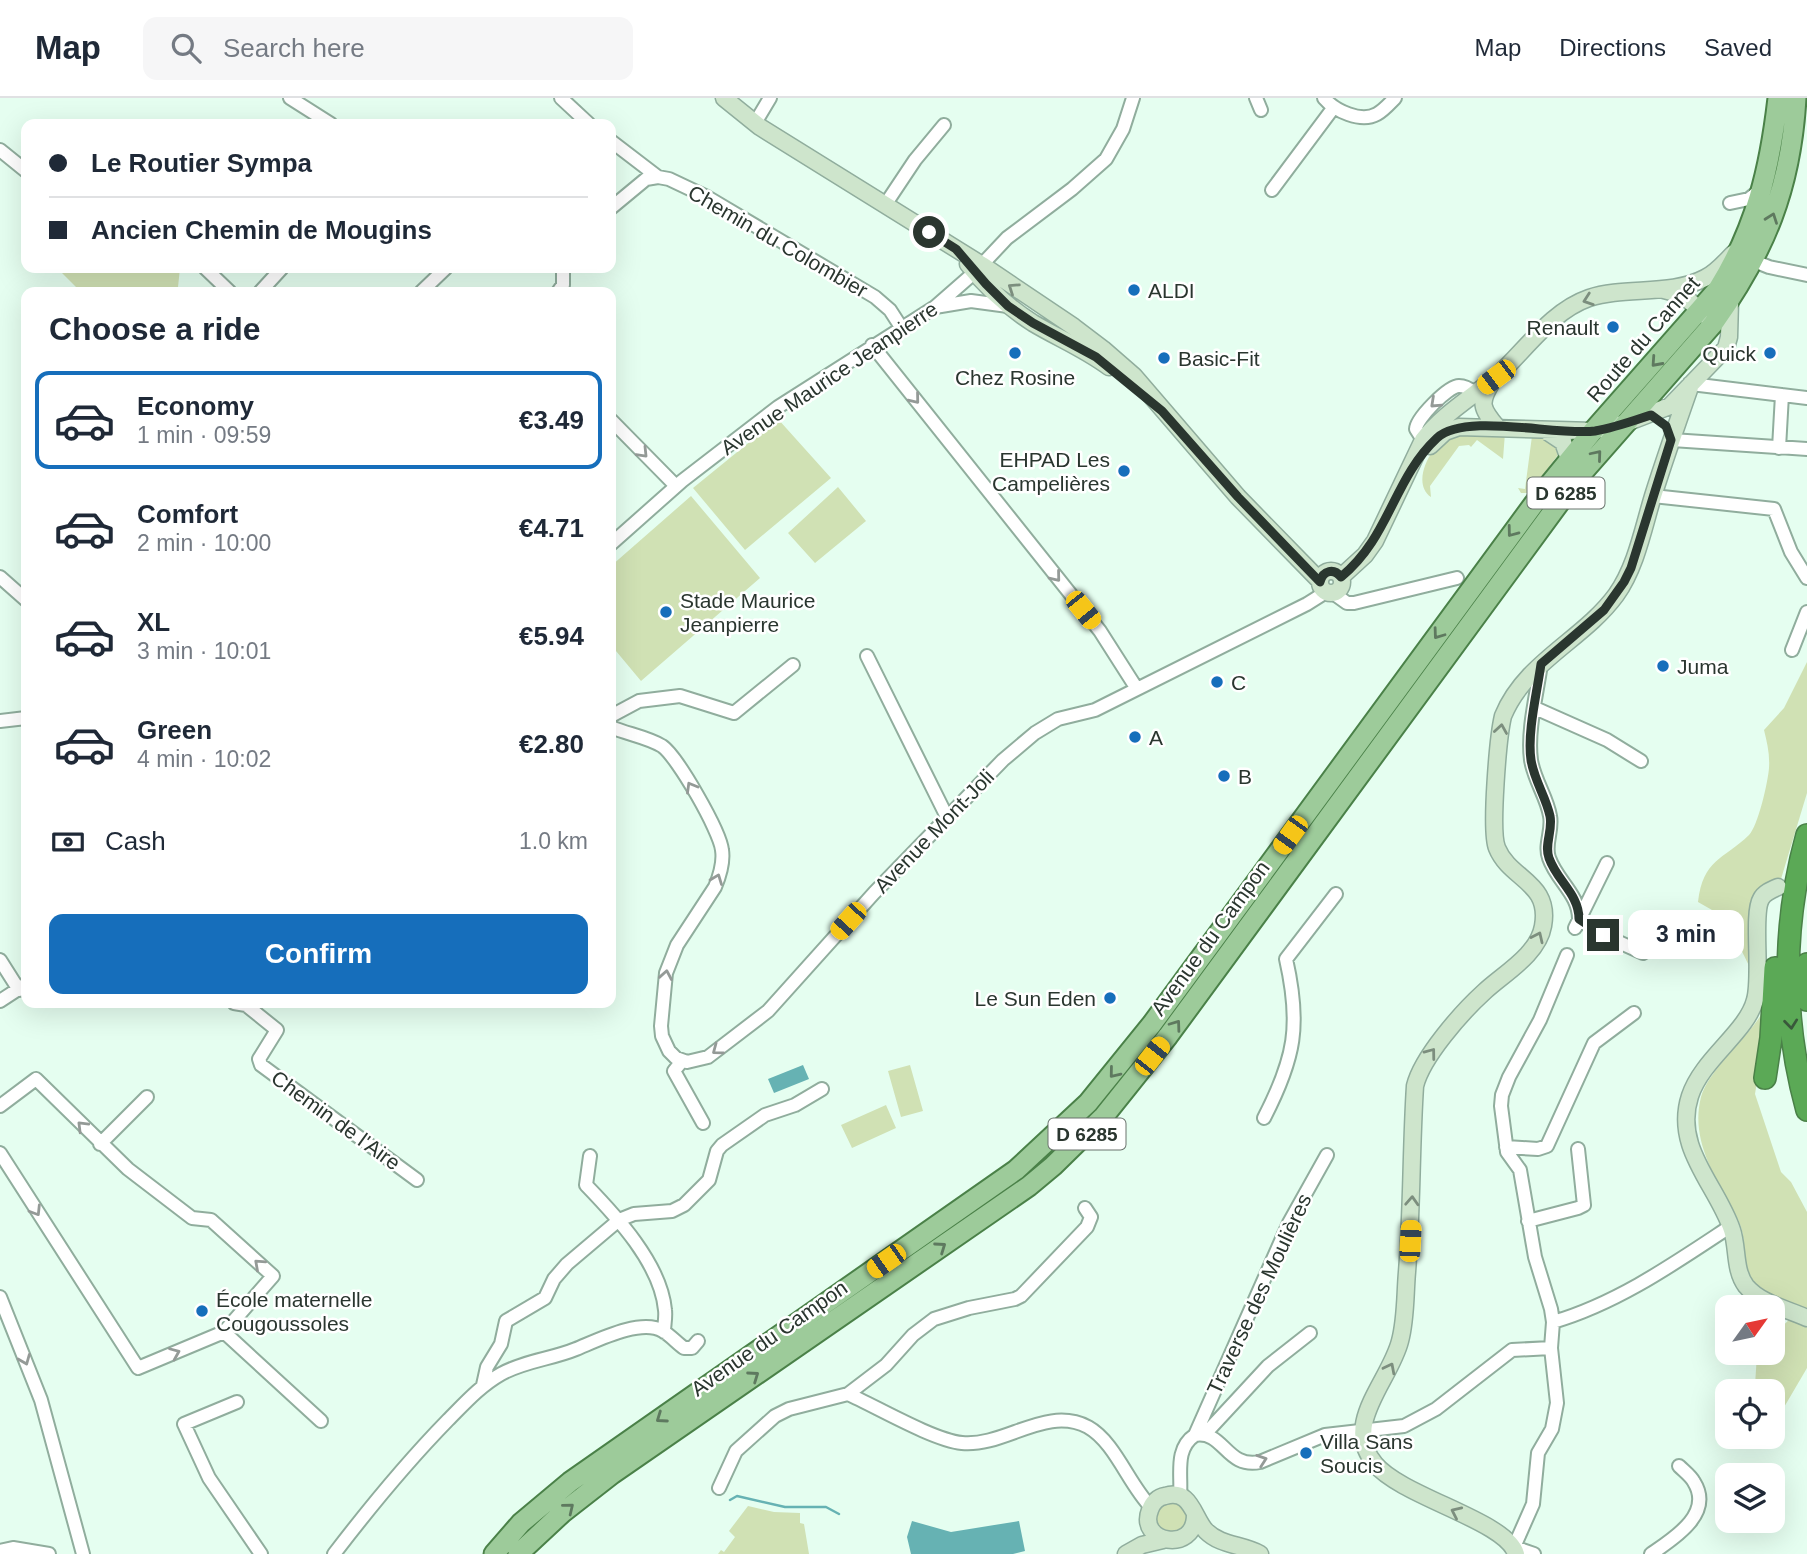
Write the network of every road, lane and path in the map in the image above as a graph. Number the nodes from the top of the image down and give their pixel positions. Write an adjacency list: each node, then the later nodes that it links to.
1 (290, 98): 10 (street)
2 (561, 98): 11 (street)
3 (724, 98): 12 (street)
4 (770, 98): 12 (street)
5 (1133, 98): 22 (street, Avenue Maurice Jeanpierre)
6 (1394, 98): 9 (street)
7 (1778, 98): 21 (main road, Route du Cannet / D 6285)
8 (1796, 98): 21 (main road, Route du Cannet / D 6285, one-way to 8)
9 (1329, 102): 18 (street)
10 (323, 119)
11 (584, 119)
12 (755, 123): 20 (street)
13 (944, 125): 20 (street)
14 (616, 145): 17 (street, Chemin du Colombier)
15 (0, 150): 16 (street)
16 (21, 168)
17 (658, 177): 19 (street); 35 (street, Chemin du Colombier)
18 (1272, 190)
19 (616, 204)
20 (885, 205): 22 (street)
21 (1747, 254): 26 (street); 30 (street); 31 (main road, Route du Cannet / D 6285); 34 (main road, Route du Cannet / D 6285)
22 (978, 269): 32 (street); 33 (street, Avenue Maurice Jeanpierre); 42 (street, one-way to 22)
23 (210, 273): 27 (street)
24 (277, 273): 28 (street)
25 (441, 273): 29 (street)
26 (1807, 275)
27 (225, 287)
28 (265, 287)
29 (426, 287)
30 (1655, 290): 34 (street); 38 (street, one-way to 38)
31 (1730, 301): 34 (main road, Route du Cannet / D 6285); 37 (street)
32 (1008, 306): 33 (street); 42 (street)
33 (935, 307): 35 (street, Avenue Maurice Jeanpierre)
34 (1707, 317): 37 (street); 44 (main road, Route du Cannet / D 6285); 48 (main road, Route du Cannet / D 6285, one-way to 48)
35 (901, 327): 36 (street, Avenue Maurice Jeanpierre)
36 (872, 345): 54 (street, Avenue Maurice Jeanpierre); 69 (street, one-way to 69)
37 (1716, 358): 39 (street)
38 (1496, 377): 46 (street); 53 (street, one-way to 53)
39 (1691, 384): 40 (street); 43 (street); 49 (street)
40 (1782, 395): 41 (street); 50 (street)
41 (1807, 397)
42 (1162, 411): 62 (street)
43 (1651, 415): 44 (street); 49 (street)
44 (1626, 423): 48 (street); 57 (main road, Route du Cannet / D 6285, one-way to 44)
45 (616, 425): 54 (street, one-way to 54)
46 (1497, 427): 47 (street); 53 (street)
47 (1545, 430): 48 (street); 52 (street)
48 (1593, 431): 52 (main road, Route du Cannet / D 6285)
49 (1671, 440): 50 (street); 55 (street)
50 (1779, 448): 51 (street)
51 (1807, 449)
52 (1569, 459): 61 (main road, Route du Cannet / D 6285, one-way to 61)
53 (1413, 466): 62 (street)
54 (676, 486): 56 (street, Avenue Maurice Jeanpierre)
55 (1653, 496): 60 (street); 67 (street)
56 (616, 540)
57 (1511, 567): 140 (main road, Avenue du Campon / D 6285, one-way to 57)
58 (0, 577): 63 (street)
59 (1457, 578): 62 (street)
60 (1807, 578)
61 (1479, 579): 139 (main road, Avenue du Campon / D 6285, one-way to 139)
62 (1326, 589): 69 (street, Avenue Mont-Joli)
63 (21, 596)
64 (1807, 612): 65 (street)
65 (1792, 650)
66 (867, 656): 76 (street)
67 (1541, 664): 70 (street); 124 (street, one-way to 67)
68 (793, 665): 71 (street)
69 (1137, 689): 76 (street, Avenue Mont-Joli)
70 (1535, 708): 75 (street); 82 (street)
71 (616, 713)
72 (21, 719): 73 (street)
73 (0, 721)
74 (616, 729): 93 (street, one-way to 74)
75 (1641, 761)
76 (947, 817): 93 (street, Avenue Mont-Joli, one-way to 93)
77 (1807, 835): 78 (highway)
78 (1800, 861): 94 (highway); 98 (highway, one-way to 98)
79 (1606, 863): 82 (street)
80 (1778, 887): 111 (street)
81 (1336, 894): 99 (street)
82 (1577, 924): 83 (street)
83 (1643, 953)
84 (1567, 956): 102 (street)
85 (0, 960): 87 (street)
86 (1807, 964): 90 (highway)
87 (21, 986)
88 (21, 988): 89 (street)
89 (0, 1000)
90 (1807, 1000)
91 (250, 1008): 107 (street, Chemin de l'Aire)
92 (1634, 1013): 102 (street)
93 (682, 1062): 100 (street)
94 (1765, 1078)
95 (822, 1089): 109 (street)
96 (147, 1097): 101 (street)
97 (0, 1106): 101 (street, one-way to 97)
98 (1807, 1110)
99 (1265, 1118)
100 (703, 1123)
101 (100, 1144): 115 (street, one-way to 101)
102 (1506, 1147): 110 (street)
103 (1578, 1149): 110 (street)
104 (0, 1153): 115 (street, one-way to 115)
105 (1327, 1155): 125 (street, Traverse des Moulières)
106 (590, 1156): 109 (street)
107 (417, 1180)
108 (1085, 1208): 121 (street)
109 (620, 1220): 116 (street); 120 (street)
110 (1528, 1221): 114 (street)
111 (1731, 1226): 113 (street); 114 (street)
112 (0, 1297): 136 (street, one-way to 136)
113 (1807, 1318)
114 (1553, 1322): 119 (street)
115 (224, 1332): 123 (street)
116 (664, 1332): 118 (street); 120 (street)
117 (1310, 1334): 125 (street)
118 (698, 1341)
119 (1551, 1348): 124 (street); 132 (street)
120 (484, 1385): 138 (street)
121 (848, 1394): 127 (street); 129 (street)
122 (237, 1402): 137 (street)
123 (321, 1421)
124 (1363, 1430): 125 (street, one-way to 124); 132 (street, one-way to 124)
125 (1200, 1435): 128 (street)
126 (1679, 1466): 143 (street)
127 (719, 1488)
128 (1180, 1496): 129 (street); 130 (street)
129 (1150, 1515): 131 (street); 134 (street)
130 (1195, 1515): 131 (street); 141 (street)
131 (1163, 1540): 134 (street)
132 (1515, 1550): 142 (street)
133 (0, 1552): 135 (street)
134 (1128, 1553)
135 (49, 1554)
136 (83, 1554)
137 (261, 1554)
138 (334, 1554)
139 (494, 1554)
140 (518, 1554)
141 (1260, 1554)
142 (1534, 1554)
143 (1651, 1554)

